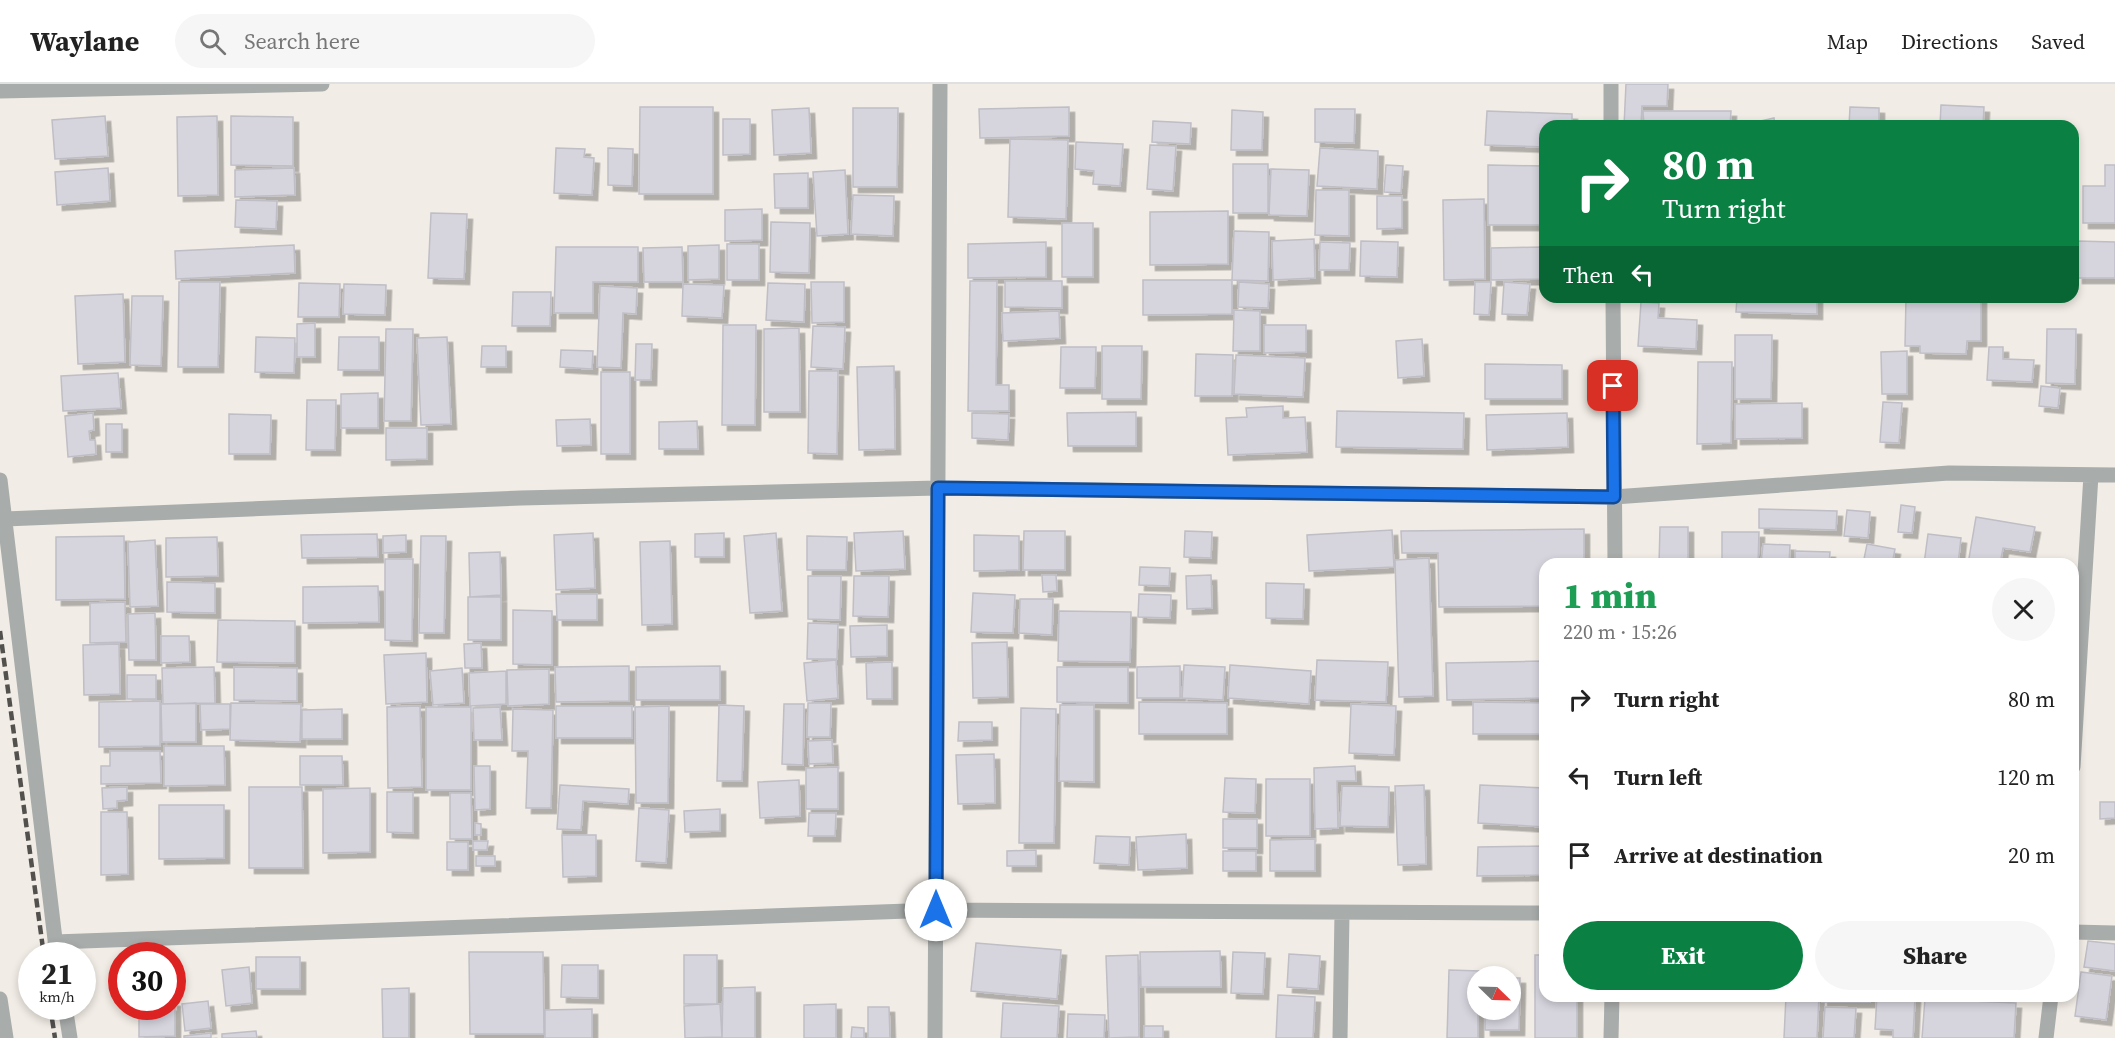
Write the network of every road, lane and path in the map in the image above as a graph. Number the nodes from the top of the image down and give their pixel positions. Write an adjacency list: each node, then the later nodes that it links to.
1 (322, 84): 4 (street)
2 (940, 84): 10 (street)
3 (1611, 84): 5 (street)
4 (0, 91)
5 (1611, 120)
6 (1612, 303): 11 (street)
7 (2091, 475): 8 (street); 11 (street); 14 (street)
8 (2115, 475)
9 (0, 480): 12 (street)
10 (938, 488): 11 (street); 12 (street); 15 (street)
11 (1614, 497): 13 (street)
12 (5, 519): 20 (street)
13 (1615, 558)
14 (2079, 670)
15 (936, 910): 16 (street); 21 (street); 28 (street)
16 (1342, 913): 17 (street); 29 (street)
17 (1539, 913)
18 (2079, 932): 19 (street)
19 (2115, 933)
20 (55, 942)
21 (96, 947)
22 (0, 999): 26 (street)
23 (1612, 1002): 30 (street)
24 (2050, 1002): 31 (street)
25 (67, 1020): 27 (street)
26 (6, 1038)
27 (70, 1038)
28 (935, 1038)
29 (1340, 1038)
30 (1611, 1038)
31 (2046, 1038)

